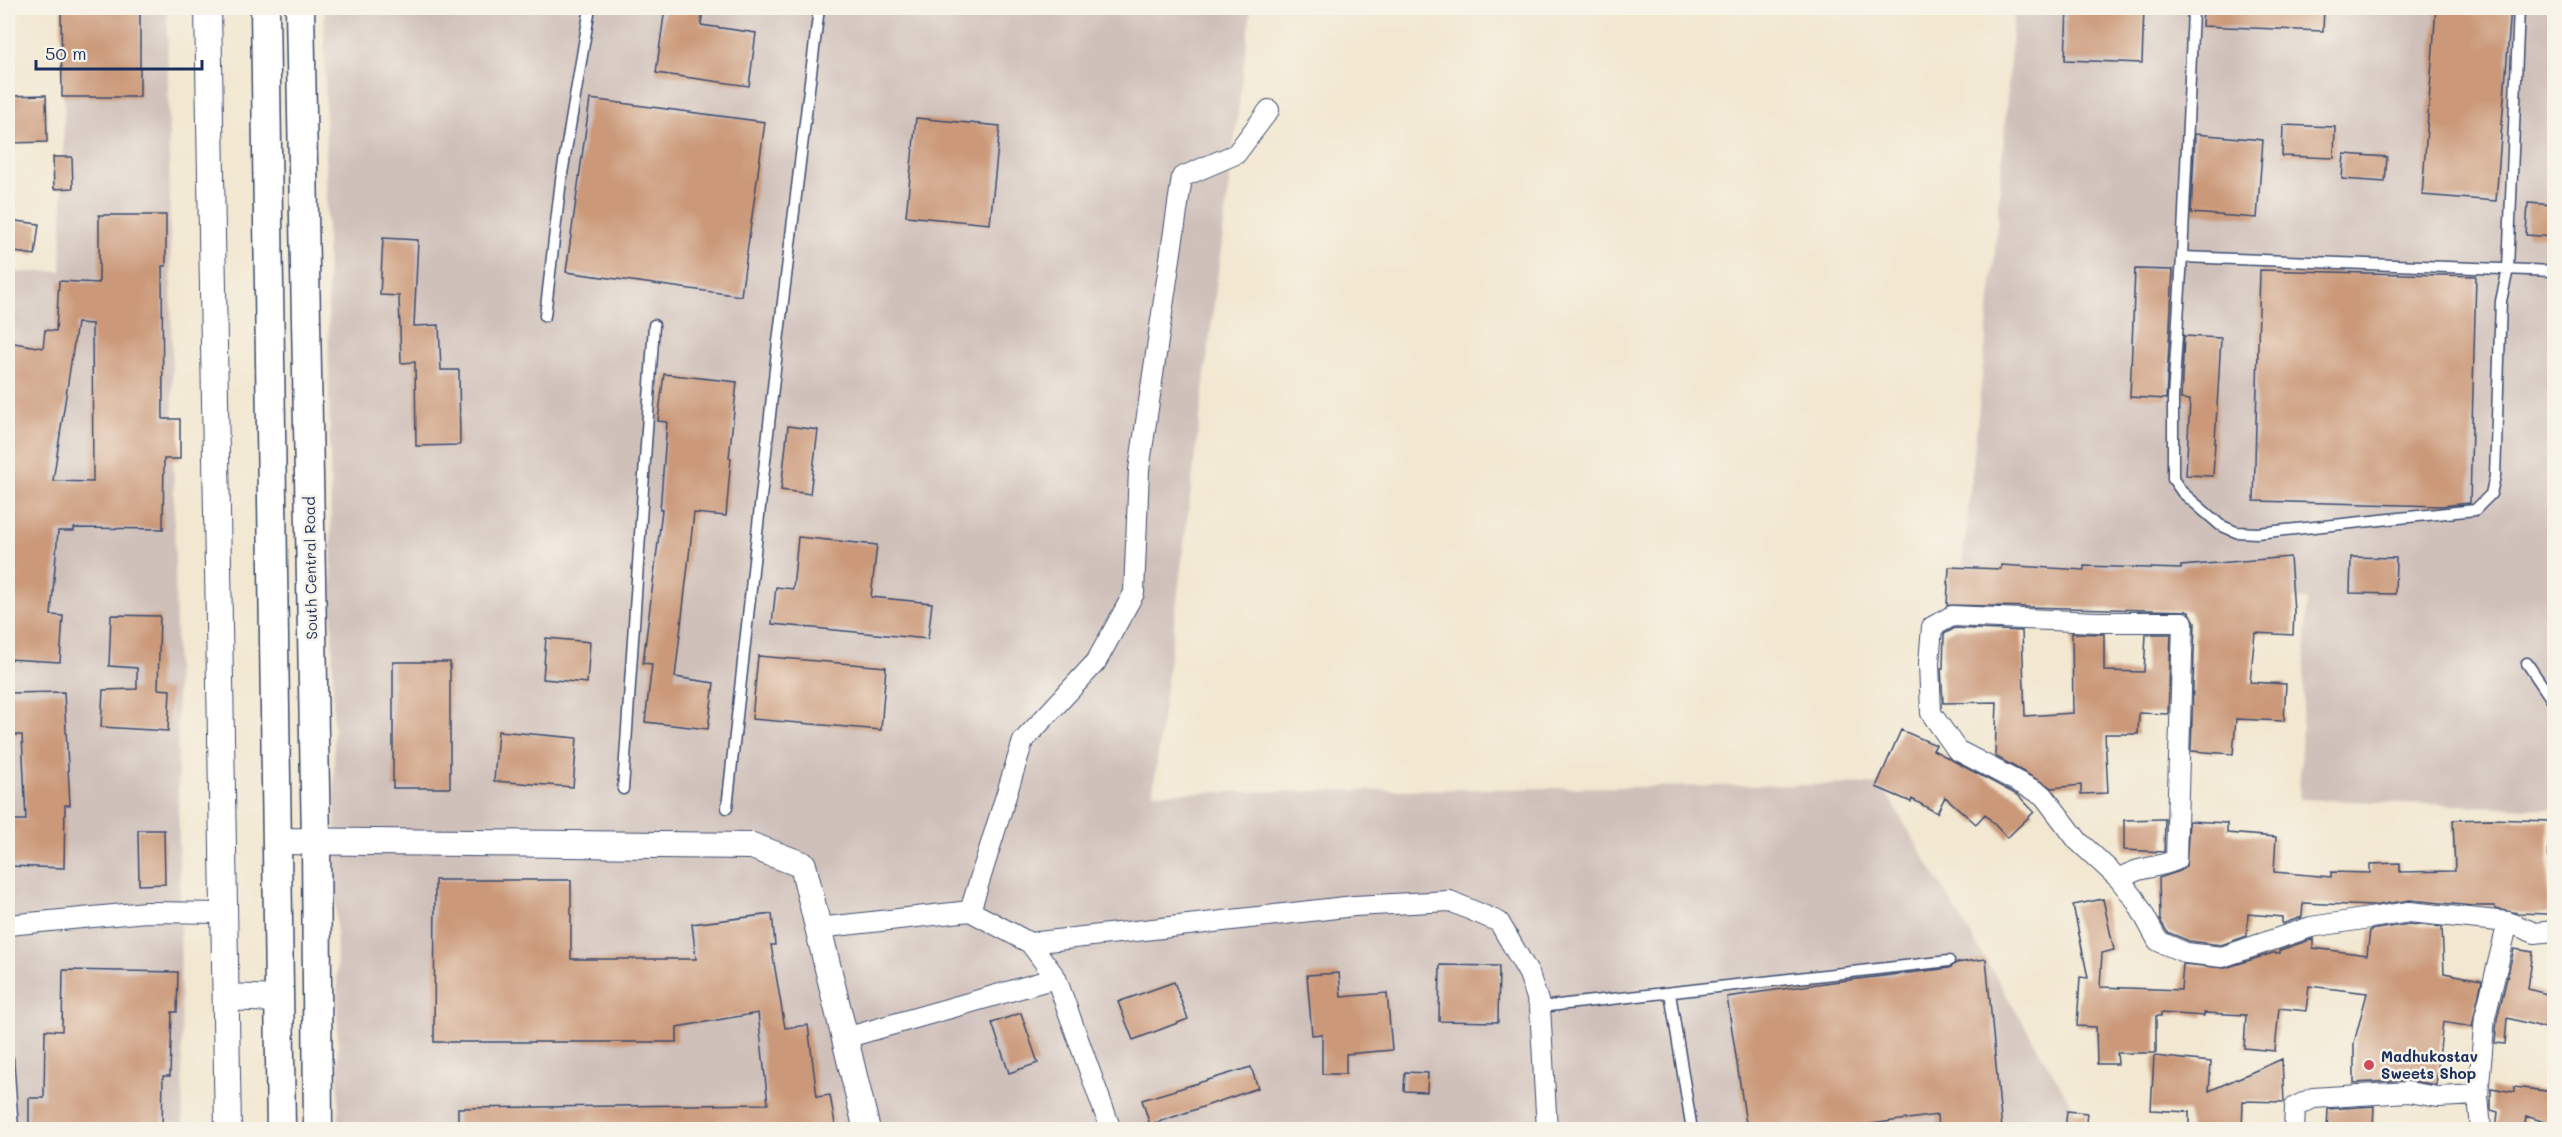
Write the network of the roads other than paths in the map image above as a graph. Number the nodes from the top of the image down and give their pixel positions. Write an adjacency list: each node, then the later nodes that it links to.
1 (208, 8): 22 (street)
2 (265, 8): 19 (main road)
3 (300, 8): 18 (main road, South Central Road)
4 (590, 8): 12 (lane)
5 (819, 8): 17 (lane)
6 (2519, 8): 10 (lane)
7 (2193, 11): 9 (lane)
8 (1269, 110): 21 (street)
9 (2182, 257): 10 (lane); 10 (lane)
10 (2508, 269): 11 (lane)
11 (2554, 271)
12 (545, 316)
13 (654, 325): 16 (lane)
14 (2527, 663): 15 (lane)
15 (2554, 703)
16 (623, 789)
17 (727, 808)
18 (316, 840): 19 (street); 25 (street); 40 (main road, South Central Road)
19 (278, 841): 32 (main road)
20 (2119, 879): 20 (street); 23 (street)
21 (970, 911): 25 (street); 27 (street)
22 (224, 913): 24 (street); 31 (street)
23 (2508, 922): 26 (street); 36 (street)
24 (8, 925)
25 (818, 928): 34 (street)
26 (2554, 931)
27 (1030, 942): 29 (street); 33 (street)
28 (1949, 961): 30 (lane)
29 (1056, 978): 34 (street); 42 (street)
30 (1670, 993): 33 (lane); 44 (lane)
31 (226, 997): 32 (street); 38 (street)
32 (280, 999): 39 (main road)
33 (1540, 1007): 43 (street)
34 (845, 1038): 41 (street)
35 (8, 1059): 37 (lane)
36 (2478, 1095): 45 (street); 46 (street)
37 (13, 1130)
38 (228, 1130)
39 (281, 1130)
40 (318, 1130)
41 (867, 1130)
42 (1111, 1130)
43 (1547, 1130)
44 (1692, 1130)
45 (2294, 1130)
46 (2481, 1130)

